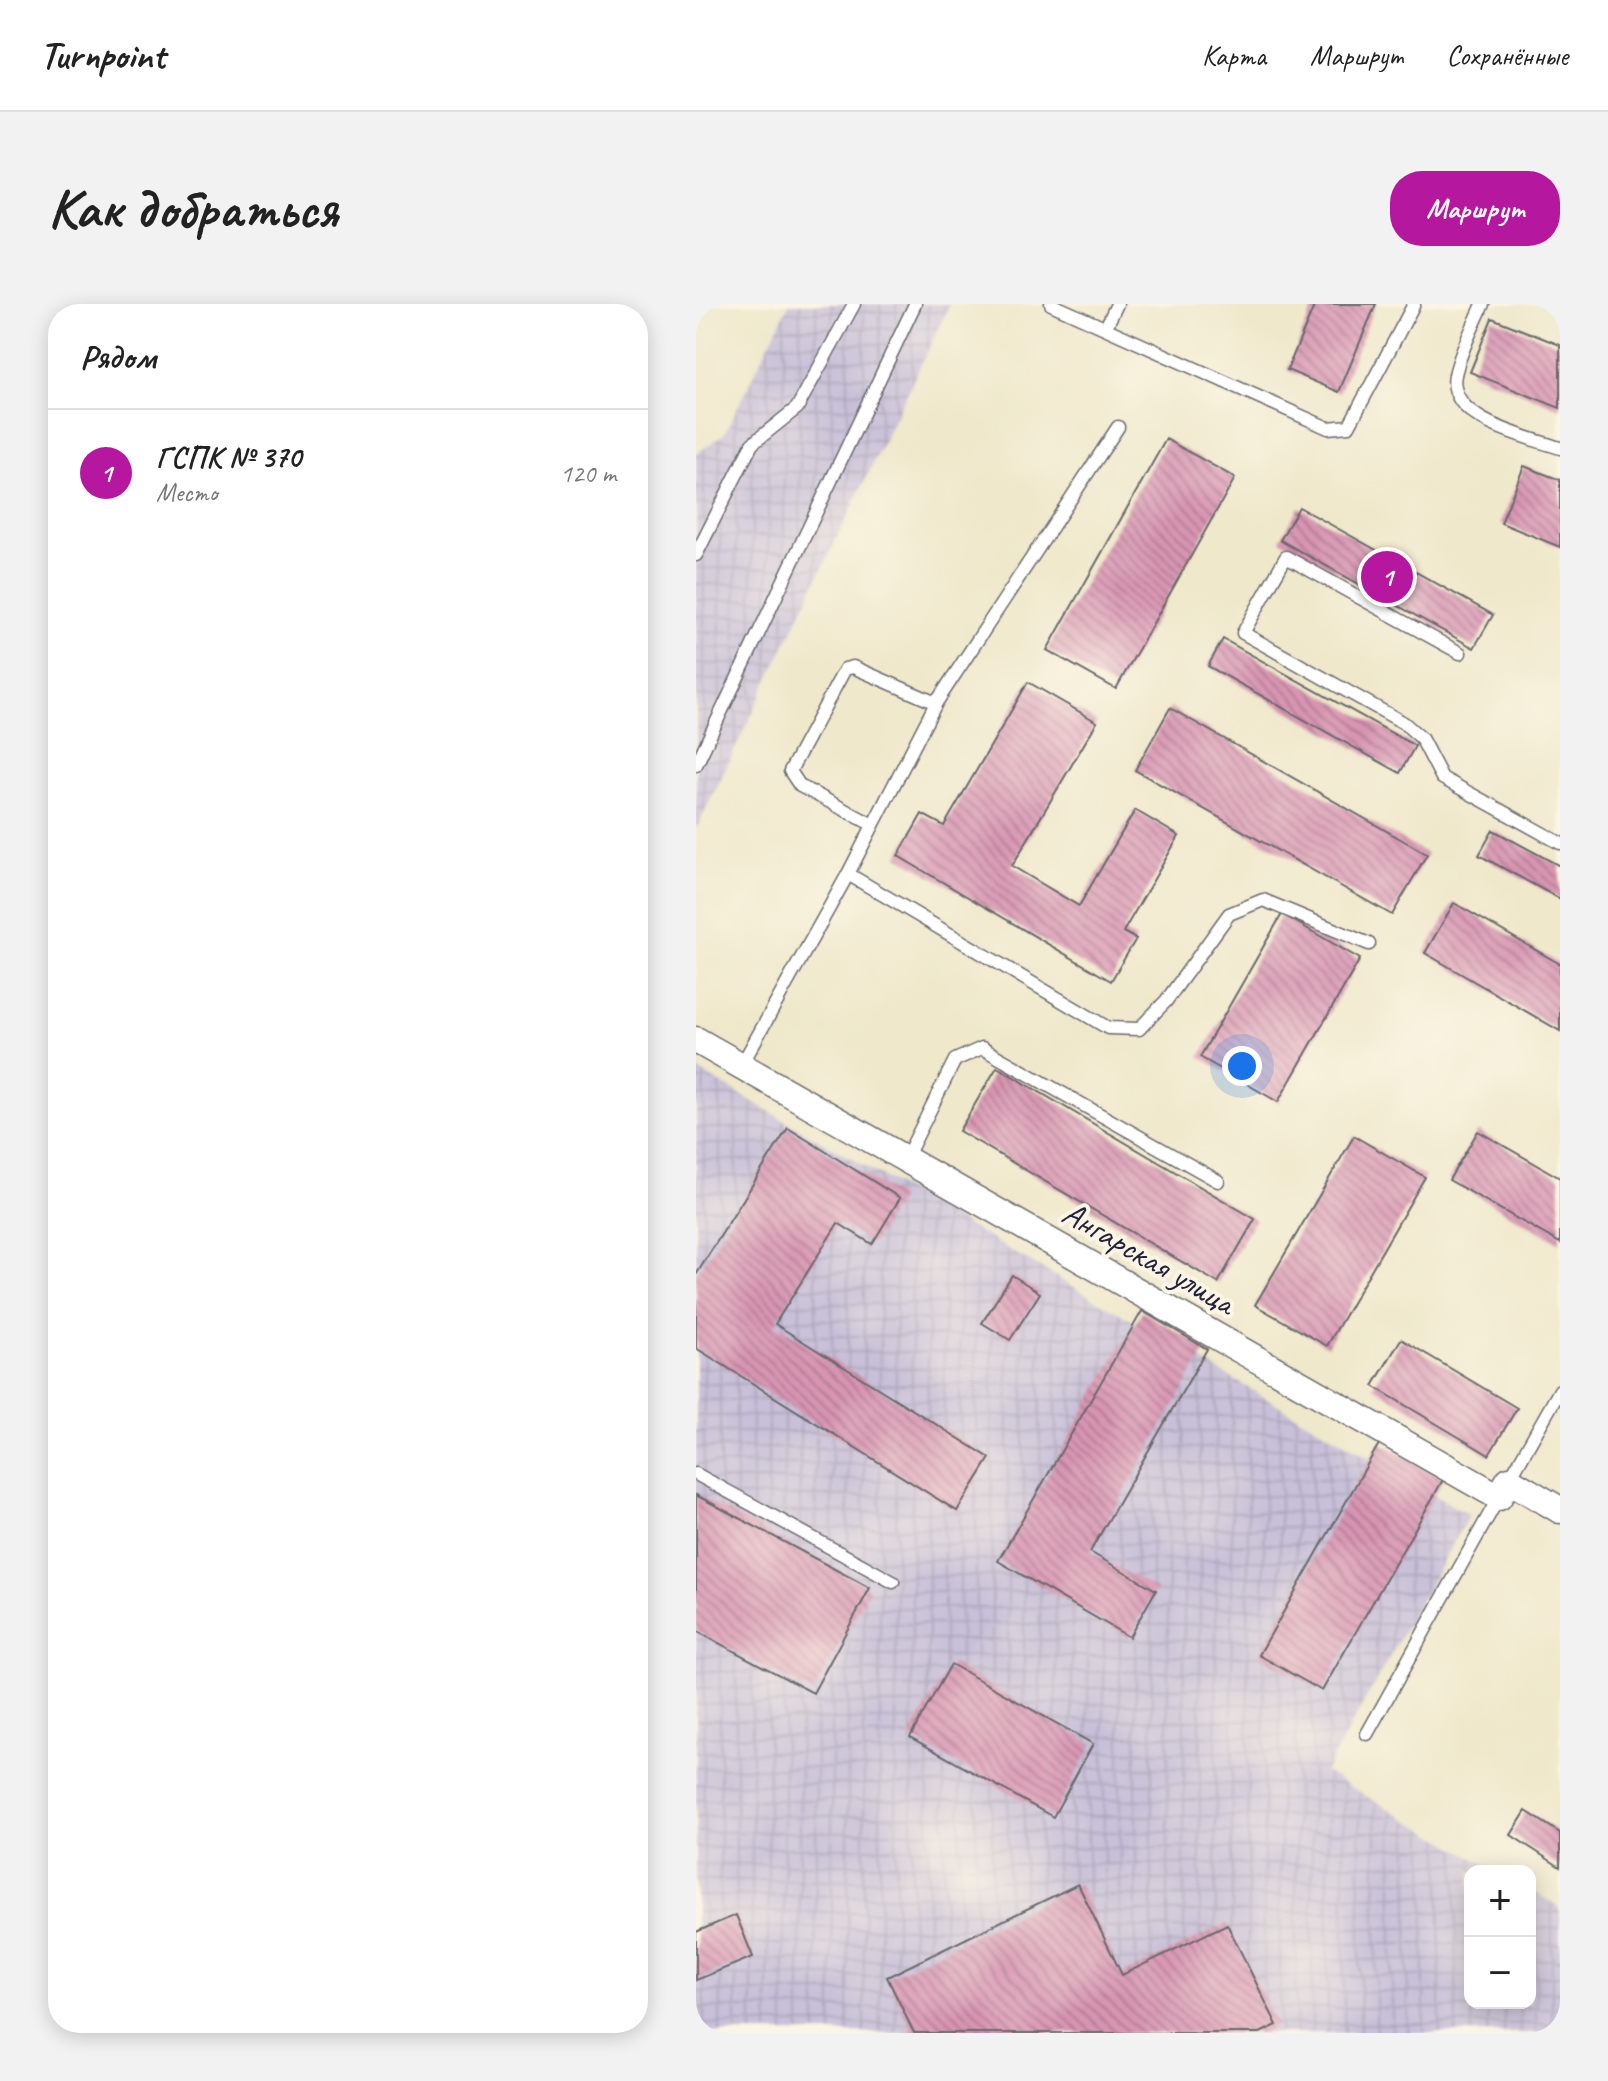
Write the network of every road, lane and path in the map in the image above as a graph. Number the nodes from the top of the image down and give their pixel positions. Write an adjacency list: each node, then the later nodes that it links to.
1 (854, 304): 10 (lane)
2 (915, 304): 13 (lane)
3 (1051, 304): 7 (lane)
4 (1117, 304): 7 (lane)
5 (1414, 304): 7 (lane)
6 (1483, 304): 9 (lane)
7 (1106, 327)
8 (1118, 427): 12 (lane)
9 (1560, 448)
10 (696, 555)
11 (1460, 653): 15 (lane)
12 (936, 703): 14 (lane); 14 (lane)
13 (696, 765)
14 (873, 825): 16 (lane)
15 (1560, 843)
16 (848, 874): 17 (lane); 19 (lane)
17 (1369, 944)
18 (696, 1040): 19 (street, Ангарская улица)
19 (741, 1066): 20 (street, Ангарская улица)
20 (905, 1160): 21 (lane); 24 (street, Ангарская улица)
21 (1218, 1181)
22 (1560, 1390): 24 (lane)
23 (696, 1474): 26 (lane)
24 (1504, 1489): 25 (street, Ангарская улица); 27 (lane)
25 (1560, 1510)
26 (893, 1582)
27 (1367, 1734)

